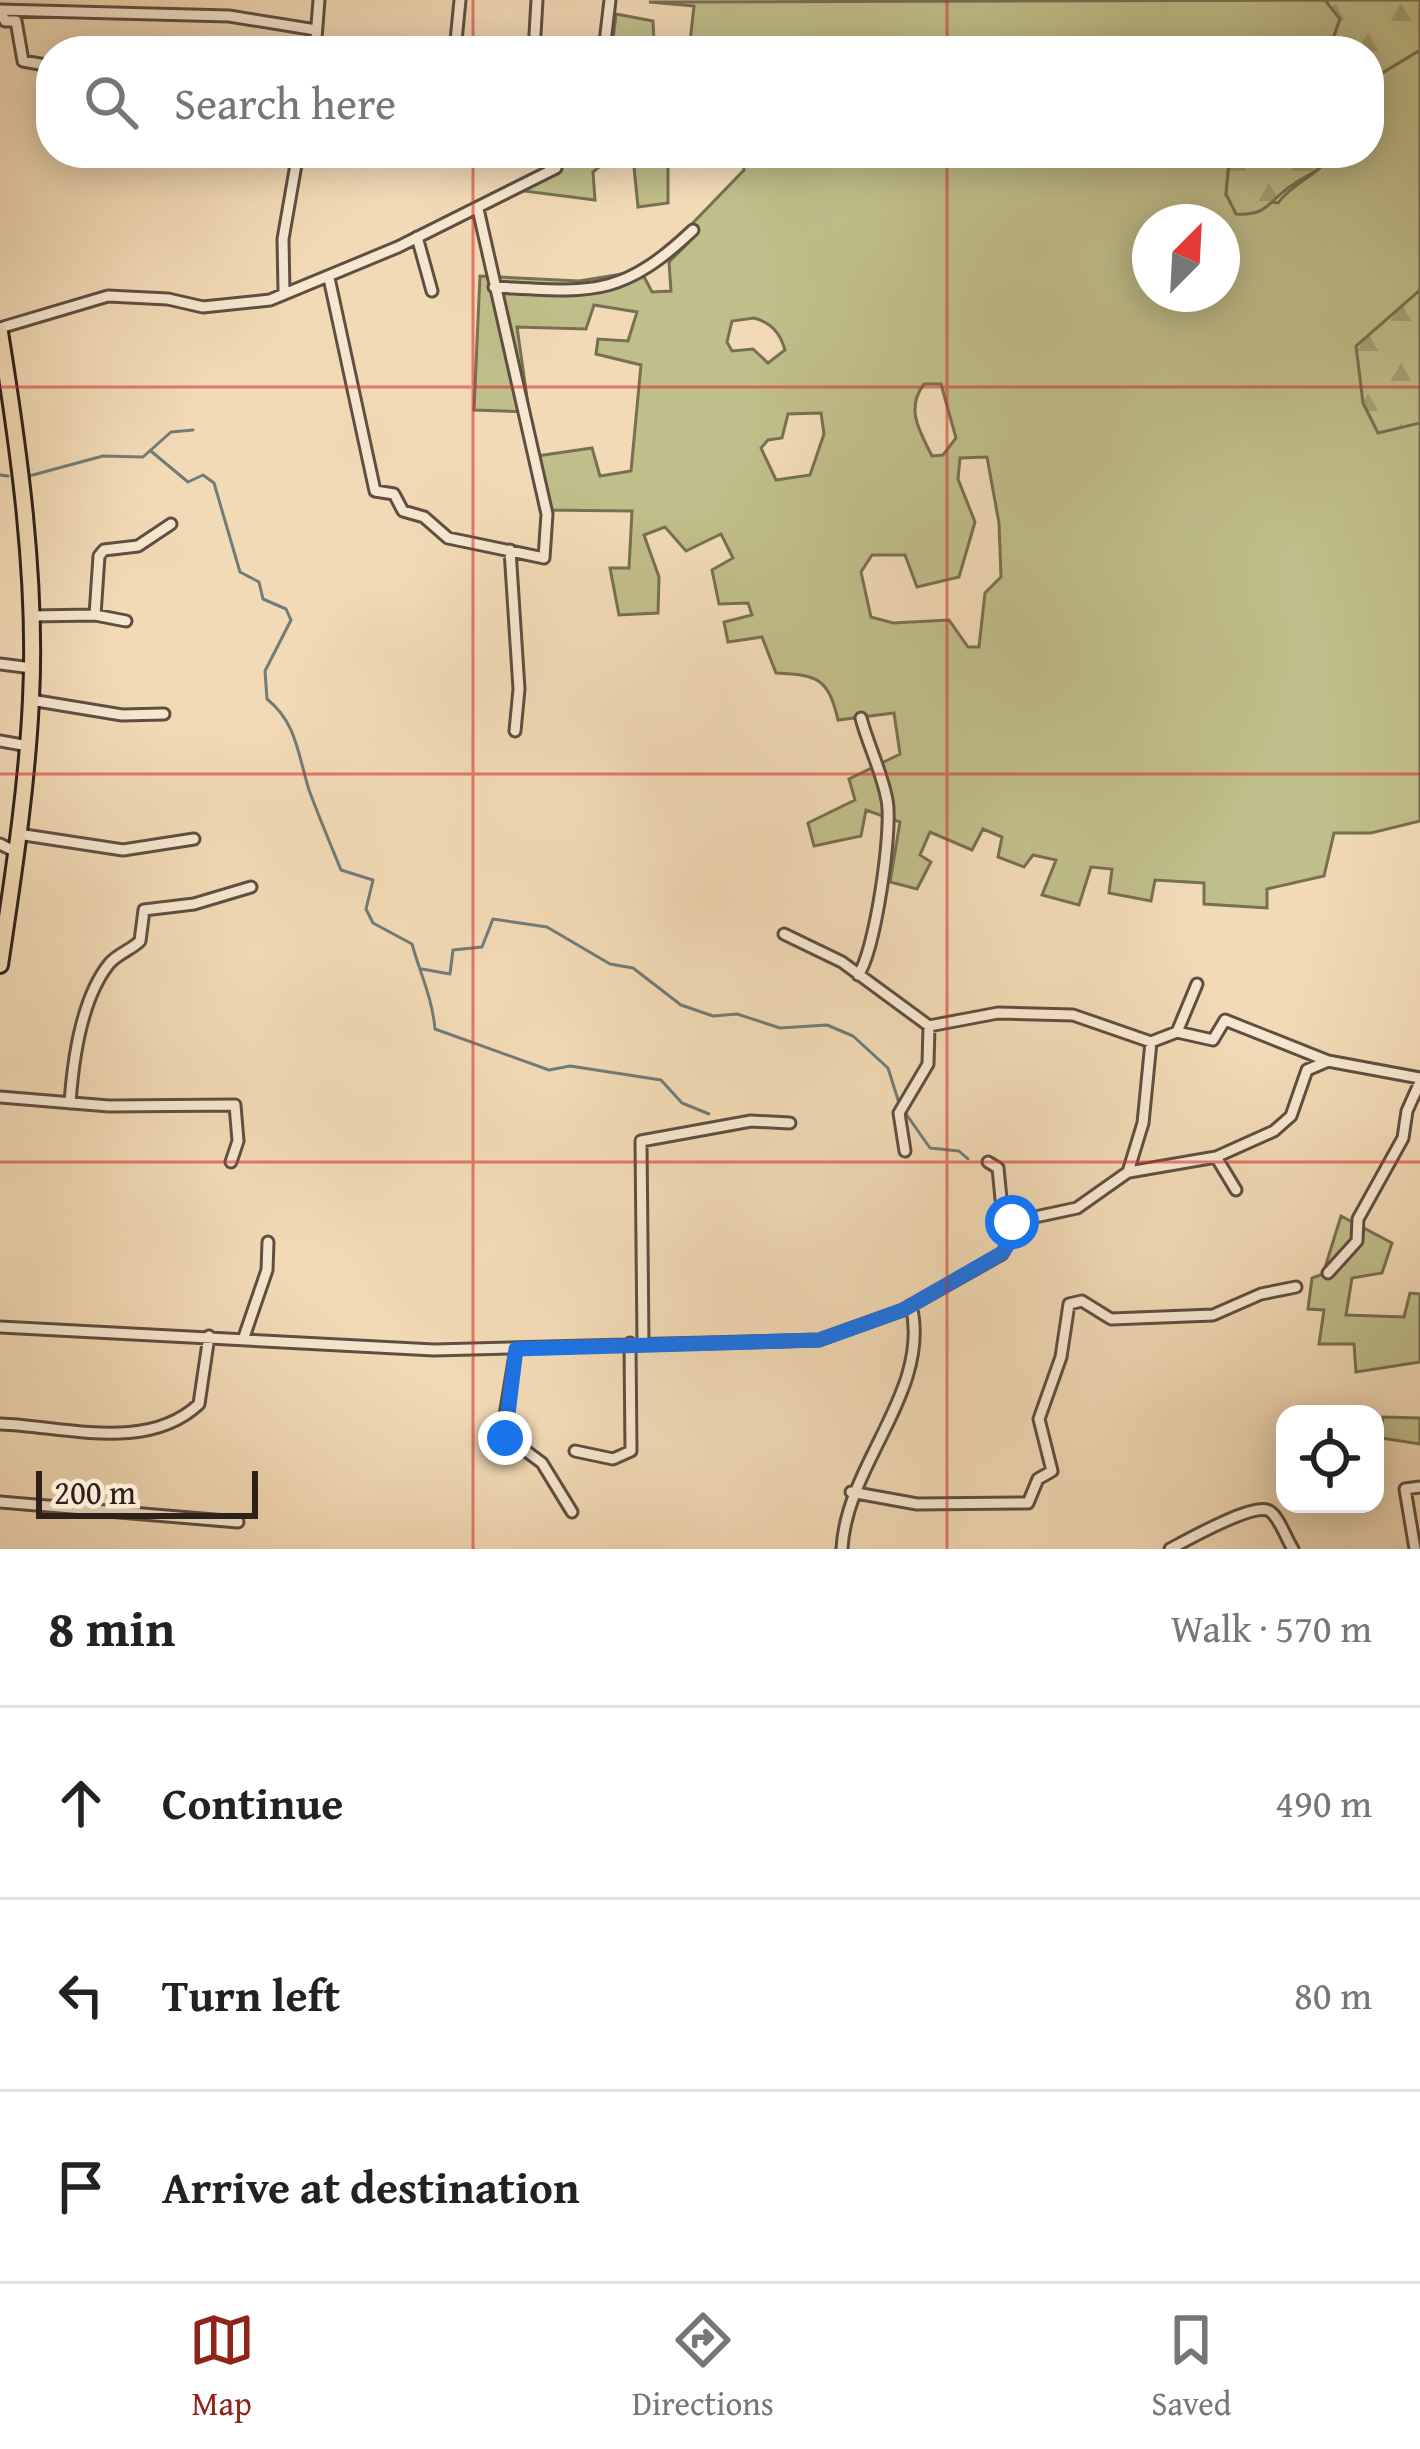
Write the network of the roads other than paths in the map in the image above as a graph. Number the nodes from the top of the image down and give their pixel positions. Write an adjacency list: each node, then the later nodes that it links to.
1 (319, 0): 6 (street)
2 (460, 0): 8 (street)
3 (537, 0): 9 (street)
4 (610, 0): 10 (street)
5 (0, 10): 6 (street); 11 (street)
6 (316, 30): 7 (street)
7 (315, 36)
8 (456, 36)
9 (535, 36)
10 (606, 36)
11 (36, 63)
12 (295, 168): 20 (street)
13 (556, 168): 14 (street)
14 (478, 209): 16 (street); 18 (street)
15 (693, 230): 18 (street)
16 (417, 238): 17 (street); 19 (street)
17 (329, 278): 20 (street); 23 (street)
18 (494, 287): 23 (street)
19 (432, 291)
20 (284, 292): 21 (street)
21 (0, 335): 25 (main road)
22 (171, 524): 24 (street)
23 (510, 550): 32 (street)
24 (94, 615): 25 (street); 26 (street)
25 (31, 616): 28 (main road)
26 (126, 621)
27 (0, 664): 28 (street)
28 (32, 668): 29 (main road)
29 (31, 700): 30 (street); 34 (main road)
30 (164, 714)
31 (861, 718): 42 (street)
32 (515, 731)
33 (0, 741): 34 (street)
34 (28, 746): 35 (main road)
35 (18, 834): 36 (street); 38 (main road)
36 (194, 839)
37 (0, 844): 38 (street)
38 (16, 852): 41 (main road)
39 (251, 887): 50 (street)
40 (784, 934): 42 (street)
41 (0, 964)
42 (858, 975): 44 (street)
43 (1197, 984): 45 (street)
44 (929, 1026): 46 (street); 52 (street)
45 (1177, 1032): 46 (street); 47 (street)
46 (1151, 1042): 56 (street)
47 (1328, 1061): 48 (street); 53 (street)
48 (1420, 1080): 60 (street)
49 (0, 1097): 50 (street)
50 (70, 1103): 54 (street)
51 (790, 1123): 66 (street)
52 (905, 1151)
53 (1216, 1157): 56 (street); 57 (street)
54 (231, 1162)
55 (988, 1162): 58 (street)
56 (1128, 1172): 58 (street)
57 (1236, 1190)
58 (1012, 1222): 62 (street)
59 (268, 1242): 65 (street)
60 (1328, 1273)
61 (1296, 1287): 72 (street)
62 (910, 1306): 66 (street); 72 (street)
63 (0, 1327): 64 (street)
64 (209, 1336): 65 (street); 69 (street)
65 (244, 1337): 68 (street)
66 (643, 1342): 67 (street)
67 (630, 1343): 68 (street); 70 (street)
68 (516, 1349): 74 (street)
69 (0, 1424)
70 (575, 1451)
71 (1420, 1487): 79 (street)
72 (851, 1492): 76 (street)
73 (0, 1502): 75 (street)
74 (572, 1512)
75 (238, 1522)
76 (842, 1549)
77 (1171, 1549): 78 (street)
78 (1293, 1549)
79 (1415, 1549)

